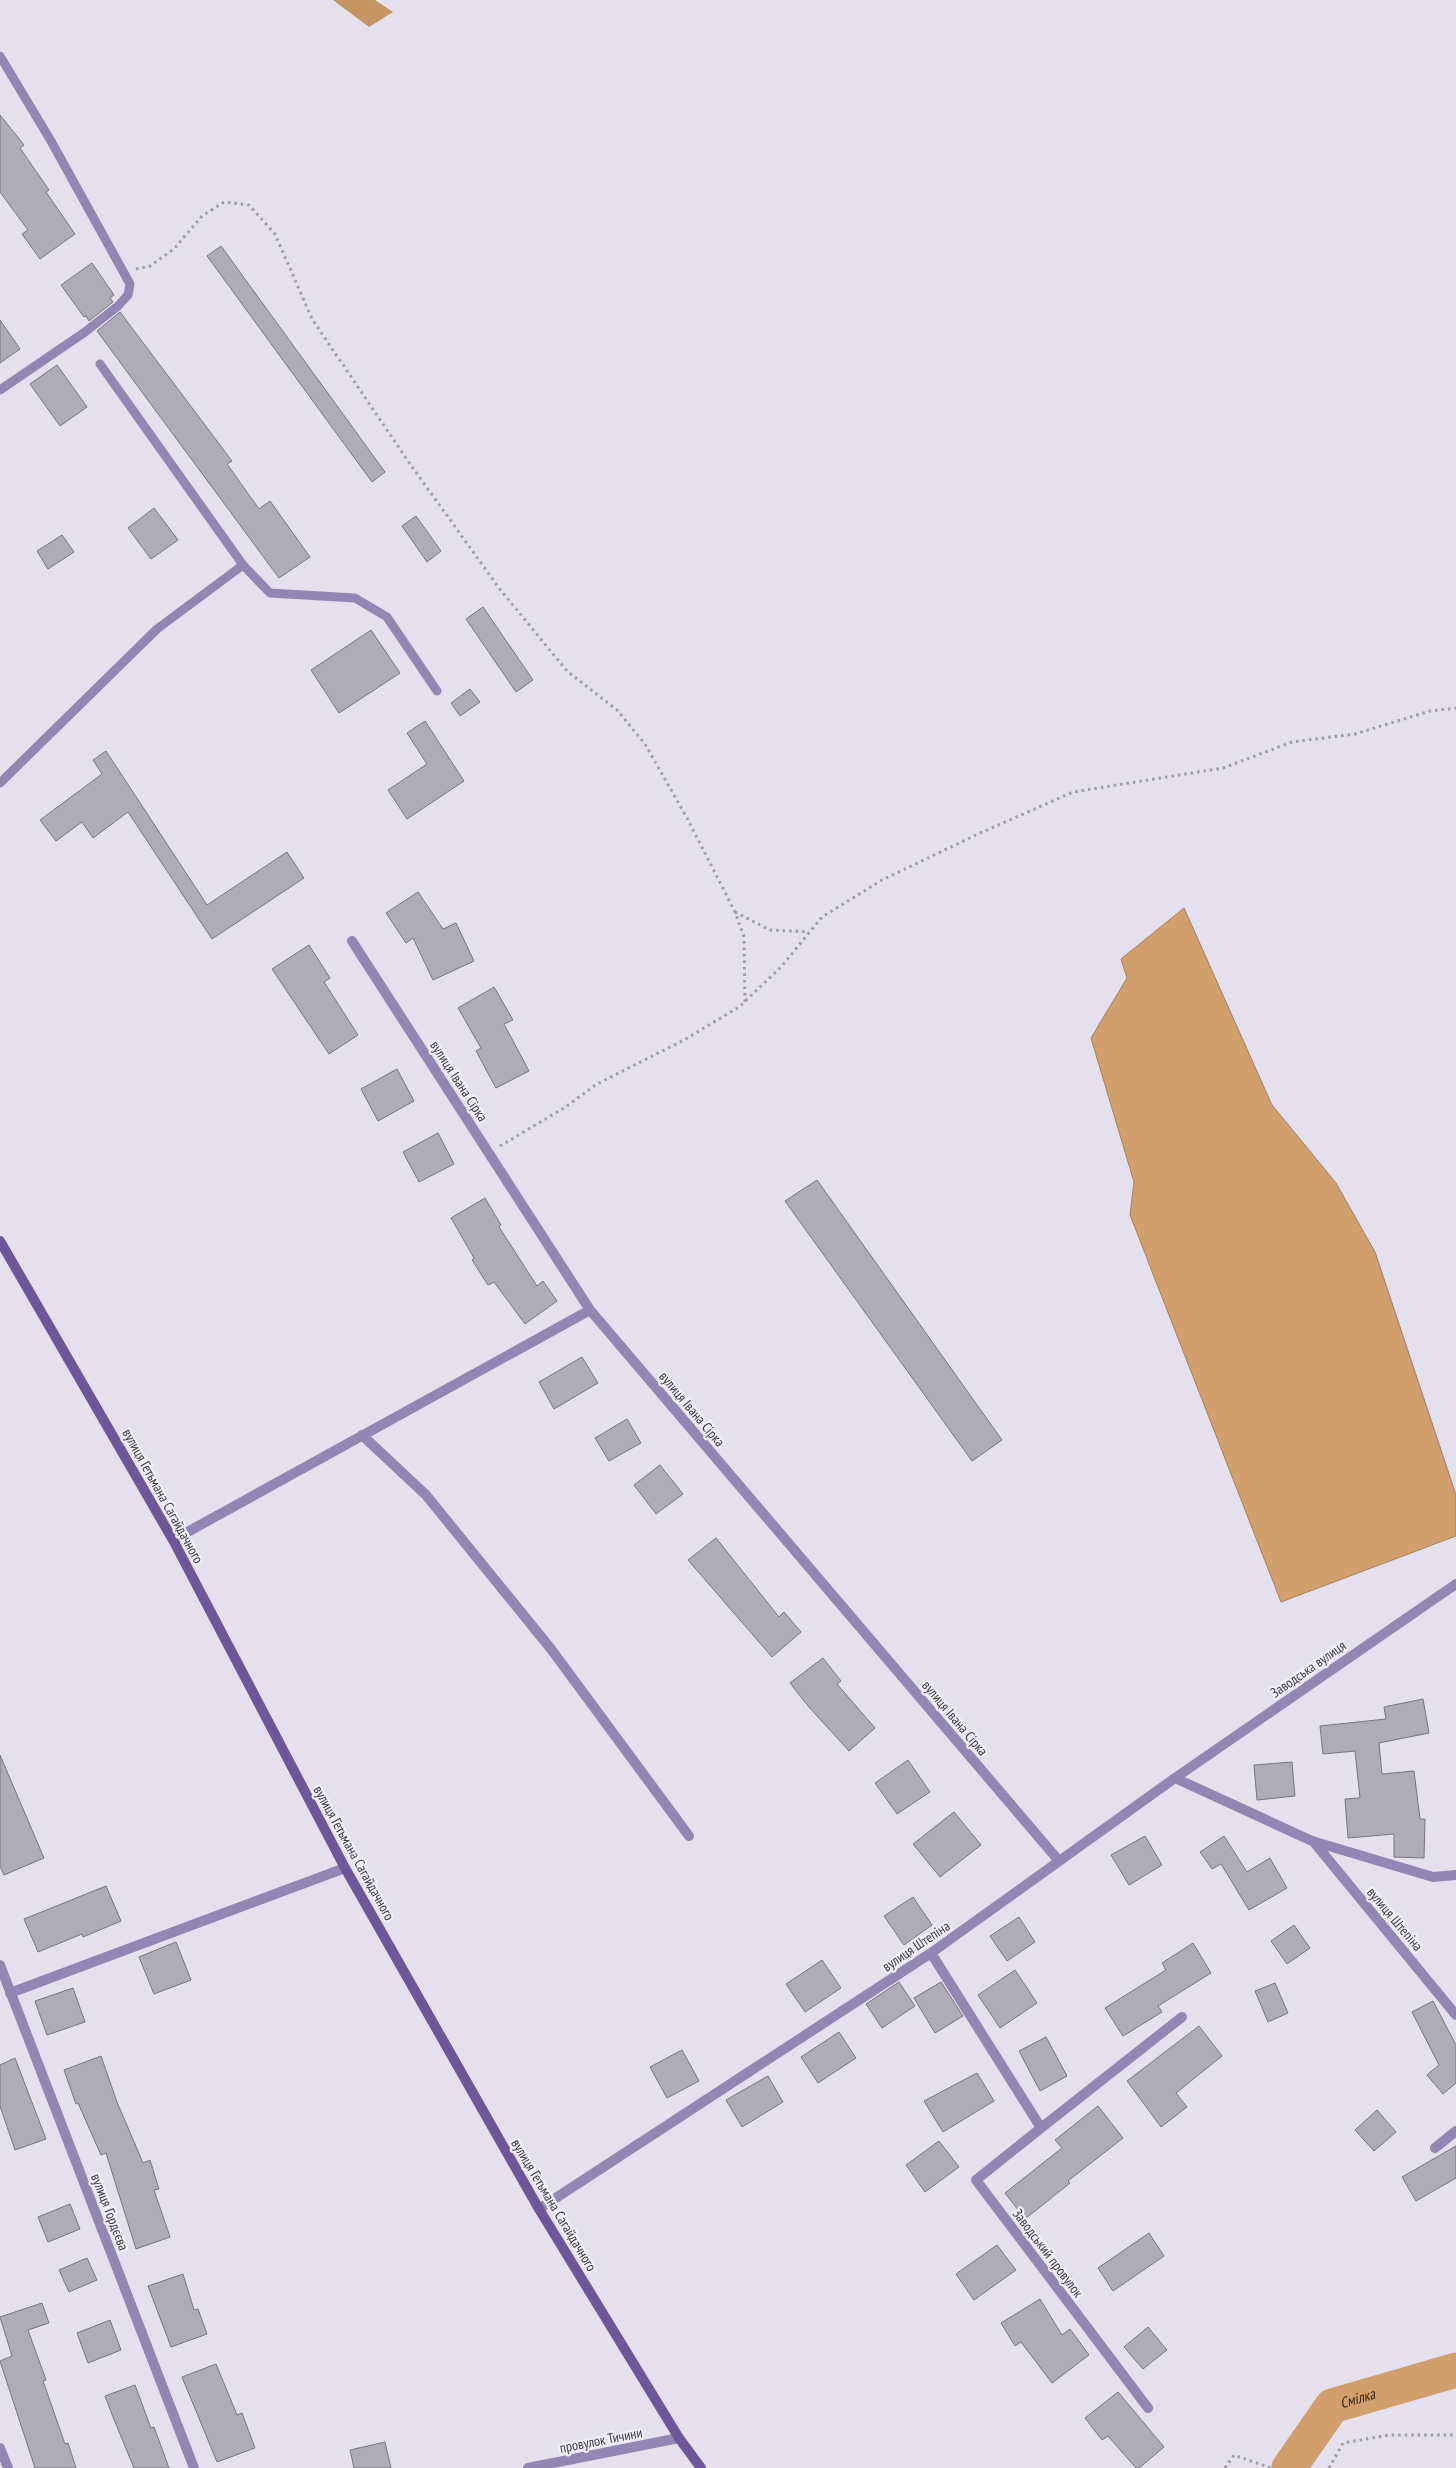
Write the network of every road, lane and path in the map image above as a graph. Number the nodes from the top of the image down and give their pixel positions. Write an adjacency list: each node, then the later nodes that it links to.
1 (0, 56): 2 (lane)
2 (124, 270): 4 (lane); 9 (path)
3 (100, 364): 5 (lane)
4 (0, 390)
5 (243, 565): 6 (lane); 8 (lane)
6 (437, 691)
7 (1456, 708): 10 (path)
8 (0, 783)
9 (735, 912): 10 (path); 12 (path)
10 (810, 932): 12 (path)
11 (352, 941): 13 (street, вулиця Івана Сірка)
12 (744, 1002): 13 (path)
13 (489, 1152): 15 (street, вулиця Івана Сірка)
14 (0, 1241): 17 (main road, вулиця Гетьмана Сагайдачного)
15 (590, 1310): 16 (street); 22 (street, вулиця Івана Сірка)
16 (362, 1435): 17 (street); 20 (street)
17 (173, 1540): 23 (main road, вулиця Гетьмана Сагайдачного)
18 (1456, 1584): 19 (street, Заводська вулиця)
19 (1175, 1778): 21 (street, вулиця Штепіна); 22 (street, вулиця Штепіна)
20 (689, 1836)
21 (1312, 1841): 24 (street, вулиця Штепіна); 28 (street, вулиця Штепіна)
22 (1059, 1861): 25 (street, вулиця Штепіна)
23 (345, 1868): 27 (street); 33 (main road, вулиця Гетьмана Сагайдачного)
24 (1456, 1875)
25 (932, 1953): 30 (street); 33 (street, вулиця Штепіна)
26 (0, 1965): 27 (street, вулиця Гордєєва)
27 (10, 1993): 39 (street, вулиця Гордєєва)
28 (1456, 2015)
29 (1182, 2018): 30 (street, Заводський провулок)
30 (1041, 2128): 34 (street, Заводський провулок)
31 (1456, 2130): 32 (street)
32 (1436, 2148)
33 (539, 2208): 36 (main road, вулиця Гетьмана Сагайдачного)
34 (1148, 2408)
35 (1456, 2437): 44 (path)
36 (679, 2438): 40 (street, провулок Тичини); 41 (main road, вулиця Гетьмана Сагайдачного)
37 (0, 2448): 38 (street)
38 (8, 2468)
39 (194, 2468)
40 (528, 2468)
41 (701, 2468)
42 (1225, 2468): 43 (path)
43 (1271, 2468)
44 (1330, 2468)

